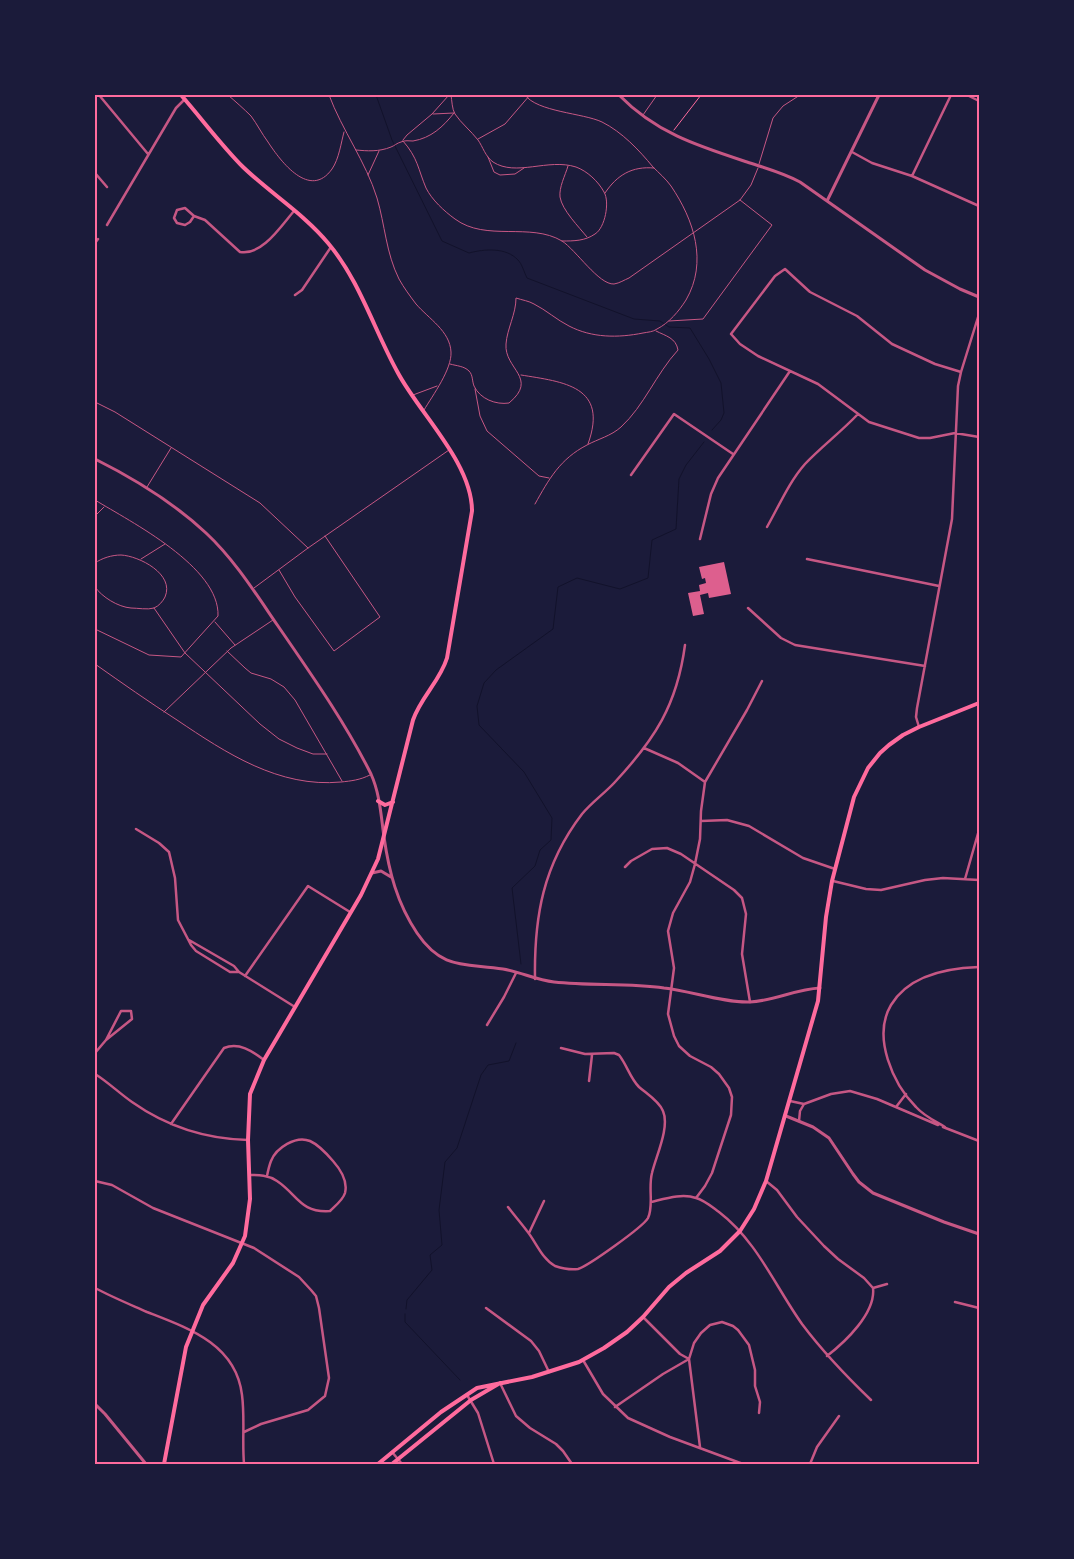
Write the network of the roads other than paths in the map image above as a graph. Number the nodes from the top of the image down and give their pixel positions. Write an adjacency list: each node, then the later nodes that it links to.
1 (99, 95): 26 (street)
2 (182, 95): 14 (main road)
3 (228, 95): 20 (lane)
4 (328, 95): 20 (lane)
5 (450, 95): 17 (lane); 18 (lane)
6 (525, 95): 15 (lane)
7 (530, 95): 15 (lane)
8 (619, 95): 19 (street)
9 (657, 95): 19 (lane)
10 (800, 95): 29 (lane)
11 (879, 95): 25 (street)
12 (951, 95): 34 (street)
13 (967, 95): 16 (street)
14 (185, 99): 26 (street); 40 (main road)
15 (528, 99): 21 (lane); 31 (lane)
16 (979, 101)
17 (454, 113): 18 (lane); 21 (lane); 22 (lane)
18 (432, 114): 22 (lane)
19 (643, 116): 29 (street)
20 (345, 131): 23 (lane)
21 (478, 140): 27 (lane)
22 (403, 141): 24 (lane); 46 (lane)
23 (356, 150): 24 (lane); 33 (lane)
24 (380, 150): 33 (lane)
25 (852, 152): 34 (street); 38 (street)
26 (148, 154): 42 (street)
27 (487, 156): 30 (lane); 30 (lane)
28 (568, 165): 30 (lane); 36 (lane); 44 (lane)
29 (759, 166): 37 (lane); 38 (street)
30 (524, 168)
31 (655, 168): 36 (lane); 43 (lane)
32 (95, 173): 35 (street)
33 (368, 176): 54 (lane)
34 (912, 176): 39 (street)
35 (107, 187)
36 (605, 193): 44 (lane)
37 (740, 200): 43 (lane); 52 (lane)
38 (827, 200): 50 (street)
39 (979, 206)
40 (294, 211): 41 (street); 48 (main road)
41 (194, 216): 41 (street)
42 (107, 225)
43 (694, 233): 46 (lane); 52 (lane)
44 (588, 238): 46 (lane)
45 (98, 239): 47 (street)
46 (561, 241)
47 (95, 244)
48 (332, 247): 49 (street); 60 (main road)
49 (295, 295)
50 (979, 297)
51 (979, 314): 56 (street)
52 (667, 322): 53 (lane)
53 (656, 330): 57 (lane); 66 (lane)
54 (450, 364): 58 (lane); 59 (lane)
55 (790, 371): 56 (street); 63 (street); 69 (street)
56 (961, 372): 64 (street)
57 (520, 375): 59 (lane); 66 (lane)
58 (438, 386): 60 (lane); 62 (lane)
59 (475, 388): 72 (lane)
60 (413, 395): 62 (main road)
61 (95, 402): 67 (lane)
62 (424, 412): 68 (main road)
63 (858, 414): 64 (street); 78 (street)
64 (955, 433): 65 (street); 87 (street)
65 (979, 437)
66 (588, 444): 72 (lane)
67 (171, 447): 73 (lane); 82 (lane)
68 (449, 450): 79 (lane); 112 (main road)
69 (733, 454): 71 (street); 80 (street)
70 (95, 460): 73 (street)
71 (631, 475)
72 (549, 478): 75 (lane)
73 (147, 487): 89 (street)
74 (95, 500): 76 (lane)
75 (535, 504)
76 (105, 506): 77 (lane); 81 (lane)
77 (95, 516)
78 (767, 527)
79 (325, 536): 82 (lane); 86 (lane)
80 (700, 539)
81 (166, 544): 83 (lane); 93 (lane)
82 (308, 548): 86 (lane)
83 (141, 559): 85 (lane); 90 (lane)
84 (807, 559): 87 (street)
85 (95, 563)
86 (279, 570): 89 (lane)
87 (939, 586): 100 (street)
88 (95, 587): 90 (lane)
89 (252, 590): 92 (street)
90 (154, 608): 98 (lane)
91 (748, 608): 100 (street)
92 (273, 620): 95 (lane); 108 (street)
93 (214, 622): 95 (lane); 98 (lane)
94 (95, 629): 98 (lane)
95 (234, 645): 97 (lane)
96 (685, 645): 106 (street)
97 (227, 651): 101 (lane); 107 (lane)
98 (185, 653): 101 (lane)
99 (95, 664): 104 (lane)
100 (925, 666): 105 (street)
101 (206, 672): 104 (lane); 107 (lane)
102 (762, 681): 110 (street)
103 (979, 703): 105 (main road)
104 (164, 712): 109 (lane)
105 (919, 726): 119 (main road)
106 (644, 748): 110 (street); 131 (street)
107 (327, 754): 109 (lane)
108 (370, 774): 109 (lane); 111 (street)
109 (342, 782)
110 (705, 782): 113 (street)
111 (378, 801): 112 (main road); 116 (street)
112 (393, 802): 116 (main road)
113 (701, 821): 117 (street); 119 (street)
114 (136, 829): 126 (street)
115 (979, 830): 122 (street)
116 (384, 839): 120 (main road); 121 (street)
117 (695, 864): 118 (street); 132 (street); 134 (street)
118 (625, 867)
119 (835, 869): 124 (main road)
120 (371, 874): 121 (street); 125 (main road)
121 (391, 878): 129 (street)
122 (965, 879): 123 (street); 124 (street)
123 (979, 880)
124 (832, 881): 133 (main road)
125 (350, 912): 130 (street); 135 (main road)
126 (188, 939): 128 (street); 128 (street)
127 (979, 967): 144 (street)
128 (239, 972): 130 (street)
129 (516, 973): 131 (street); 136 (street)
130 (245, 976): 135 (street)
131 (535, 979): 132 (street)
132 (672, 988): 134 (street); 158 (street)
133 (820, 988): 134 (street); 145 (main road)
134 (750, 1002)
135 (295, 1007): 141 (main road)
136 (487, 1024)
137 (106, 1040): 137 (street); 139 (street)
138 (561, 1048): 140 (street)
139 (95, 1053)
140 (592, 1055): 143 (street); 160 (street)
141 (264, 1060): 150 (street); 152 (main road)
142 (95, 1074): 150 (street)
143 (589, 1081)
144 (906, 1094): 147 (street); 151 (street)
145 (789, 1101): 146 (street); 148 (main road)
146 (804, 1104): 147 (street); 149 (street)
147 (895, 1107): 151 (street)
148 (786, 1116): 149 (street); 157 (main road)
149 (799, 1121): 164 (street)
150 (171, 1124): 152 (street)
151 (944, 1128): 153 (street)
152 (248, 1140): 154 (main road)
153 (979, 1141)
154 (250, 1175): 155 (street); 165 (main road)
155 (267, 1176): 155 (street)
156 (95, 1181): 165 (street)
157 (766, 1181): 162 (main road); 168 (street)
158 (696, 1198): 160 (street); 162 (street)
159 (544, 1200): 163 (street)
160 (651, 1202): 163 (street)
161 (508, 1207): 163 (street)
162 (740, 1231): 172 (main road); 174 (street)
163 (529, 1233)
164 (979, 1234)
165 (242, 1244): 173 (main road); 186 (street)
166 (887, 1284): 168 (street)
167 (95, 1288): 173 (street)
168 (872, 1288): 174 (street)
169 (955, 1302): 171 (street)
170 (486, 1308): 177 (street)
171 (979, 1308)
172 (643, 1317): 175 (street); 176 (main road)
173 (192, 1330): 186 (street); 191 (main road)
174 (827, 1356): 181 (street)
175 (688, 1359): 183 (street); 184 (street); 187 (street)
176 (583, 1360): 177 (main road); 183 (street)
177 (549, 1372): 178 (main road)
178 (500, 1383): 179 (main road); 180 (main road); 197 (street)
179 (466, 1394): 180 (street); 188 (main road)
180 (471, 1400): 189 (main road); 196 (street)
181 (871, 1400)
182 (95, 1404): 190 (street)
183 (616, 1407): 187 (street)
184 (759, 1413)
185 (839, 1416): 199 (street)
186 (244, 1432): 192 (street)
187 (700, 1448): 198 (street)
188 (392, 1452): 189 (street); 193 (main road)
189 (398, 1459): 194 (main road); 195 (street)
190 (146, 1464)
191 (164, 1464)
192 (244, 1464)
193 (378, 1464)
194 (392, 1464)
195 (402, 1464)
196 (494, 1464)
197 (572, 1464)
198 (743, 1464)
199 (810, 1464)

